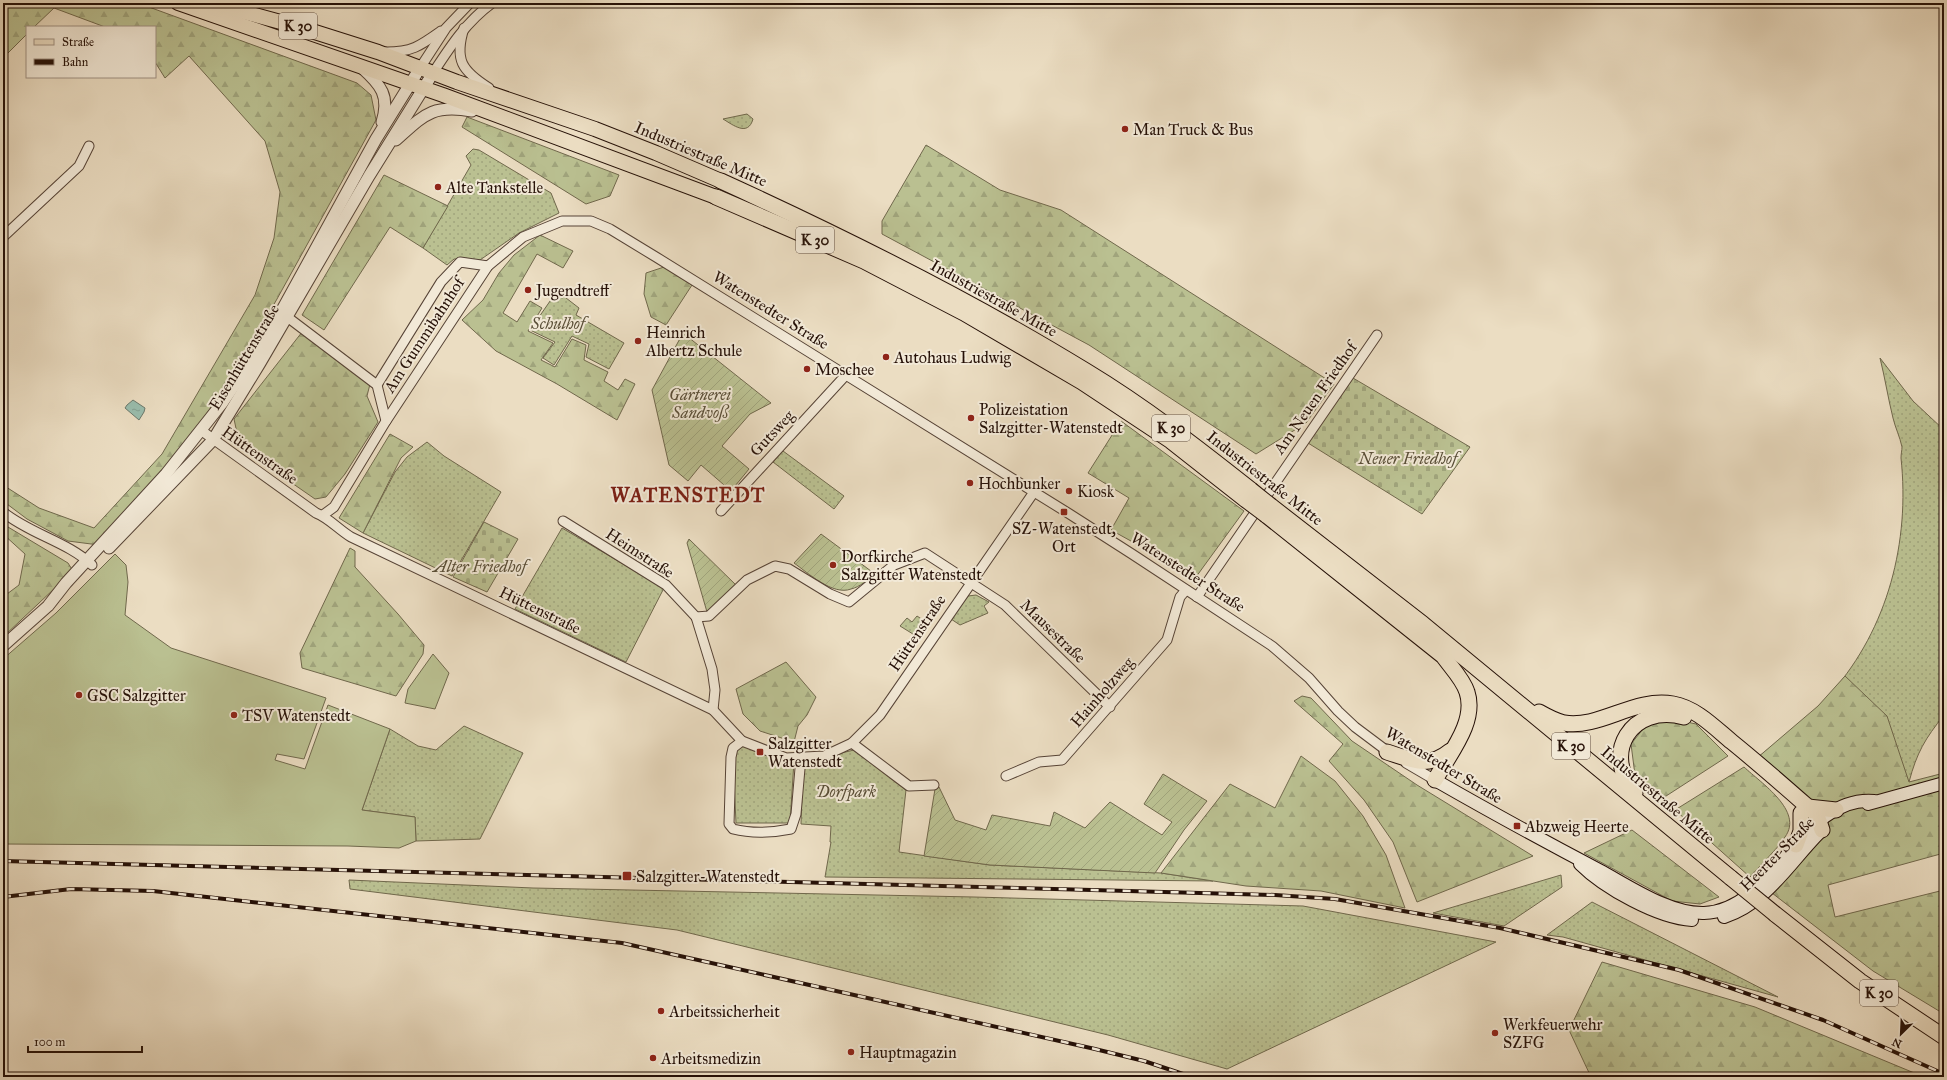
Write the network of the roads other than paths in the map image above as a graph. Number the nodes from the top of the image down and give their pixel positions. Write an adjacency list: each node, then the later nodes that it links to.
1 (178, 3): 8 (main road, K 30)
2 (211, 3): 7 (main road, K 30)
3 (470, 3): 5 (street)
4 (492, 3): 6 (street)
5 (446, 28): 7 (street); 9 (street)
6 (464, 28): 10 (street); 12 (street)
7 (378, 52): 9 (main road, K 30)
8 (360, 66): 11 (main road, K 30); 14 (street)
9 (420, 68): 10 (main road, K 30); 11 (street)
10 (433, 73): 11 (street); 12 (main road, Industriestraße Mitte / K 30)
11 (416, 86): 13 (main road, Industriestraße Mitte / K 30); 14 (street, Eisenhüttenstraße); 16 (street, Eisenhüttenstraße)
12 (506, 98): 17 (main road, Industriestraße Mitte / K 30)
13 (494, 114): 16 (street); 18 (main road, Industriestraße Mitte / K 30)
14 (376, 138): 22 (street, Eisenhüttenstraße)
15 (89, 146): 20 (street)
16 (388, 147): 22 (street, Eisenhüttenstraße)
17 (721, 181): 30 (highway, Industriestraße Mitte / K 30)
18 (716, 197): 30 (highway, Industriestraße Mitte / K 30)
19 (562, 221): 21 (street, Am Gummibahnhof); 24 (street, Watenstedter Straße)
20 (3, 237)
21 (488, 266): 25 (street, Am Gummibahnhof); 26 (street, Am Gummibahnhof)
22 (284, 314): 25 (street, Am Gummibahnhof); 27 (street, Eisenhüttenstraße); 28 (street, Eisenhüttenstraße)
23 (1377, 335): 39 (street, Am Neuen Friedhof)
24 (845, 376): 29 (street, Watenstedter Straße); 32 (street, Gutsweg)
25 (378, 385): 26 (street, Am Gummibahnhof)
26 (386, 421): 34 (street, Am Gummibahnhof)
27 (202, 431): 28 (street, Hüttenstraße); 36 (street, Eisenhüttenstraße)
28 (213, 440): 34 (street, Hüttenstraße); 36 (street, Eisenhüttenstraße)
29 (1034, 492): 37 (street, Hüttenstraße); 38 (street, Watenstedter Straße)
30 (1248, 495): 31 (highway, Industriestraße Mitte / K 30, bridge)
31 (1268, 510): 42 (highway, Industriestraße Mitte / K 30); 47 (highway, Industriestraße Mitte / K 30)
32 (721, 511)
33 (3, 512): 36 (street)
34 (323, 515): 44 (street, Hüttenstraße)
35 (563, 521): 40 (street, Heimstraße)
36 (90, 563): 41 (street, Eisenhüttenstraße)
37 (970, 582): 40 (street, Mausestraße); 43 (street, Mausestraße); 46 (street, Hüttenstraße)
38 (1186, 590): 39 (street, Watenstedter Straße); 43 (street, Hainholzweg)
39 (1197, 597): 48 (street, Watenstedter Straße)
40 (696, 617): 44 (street)
41 (3, 646)
42 (1495, 683): 50 (highway); 58 (highway, Industriestraße Mitte / K 30)
43 (1110, 707): 51 (street, Hainholzweg)
44 (713, 710): 45 (street, Hüttenstraße)
45 (742, 740): 49 (street, Hüttenstraße); 49 (street)
46 (852, 743): 49 (street, Hüttenstraße); 54 (street)
47 (1451, 750): 48 (highway); 52 (highway)
48 (1387, 752): 52 (street, Watenstedter Straße)
49 (801, 758)
50 (1746, 758): 56 (highway); 58 (highway)
51 (1006, 776)
52 (1435, 780): 60 (main road, Watenstedter Straße)
53 (1944, 783): 55 (main road, Heerter Straße)
54 (934, 785)
55 (1874, 801): 57 (main road, Heerter Straße); 59 (main road, Heerter Straße)
56 (1805, 810): 57 (highway); 59 (highway); 61 (highway)
57 (1836, 810): 59 (main road, Heerter Straße)
58 (1652, 813): 63 (highway, Industriestraße Mitte / K 30, bridge)
59 (1819, 827): 61 (main road, Heerter Straße); 62 (main road, Heerter Straße)
60 (1551, 845): 62 (main road, Heerter Straße)
61 (1796, 845): 62 (main road, Heerter Straße)
62 (1573, 858)
63 (1944, 1037)

